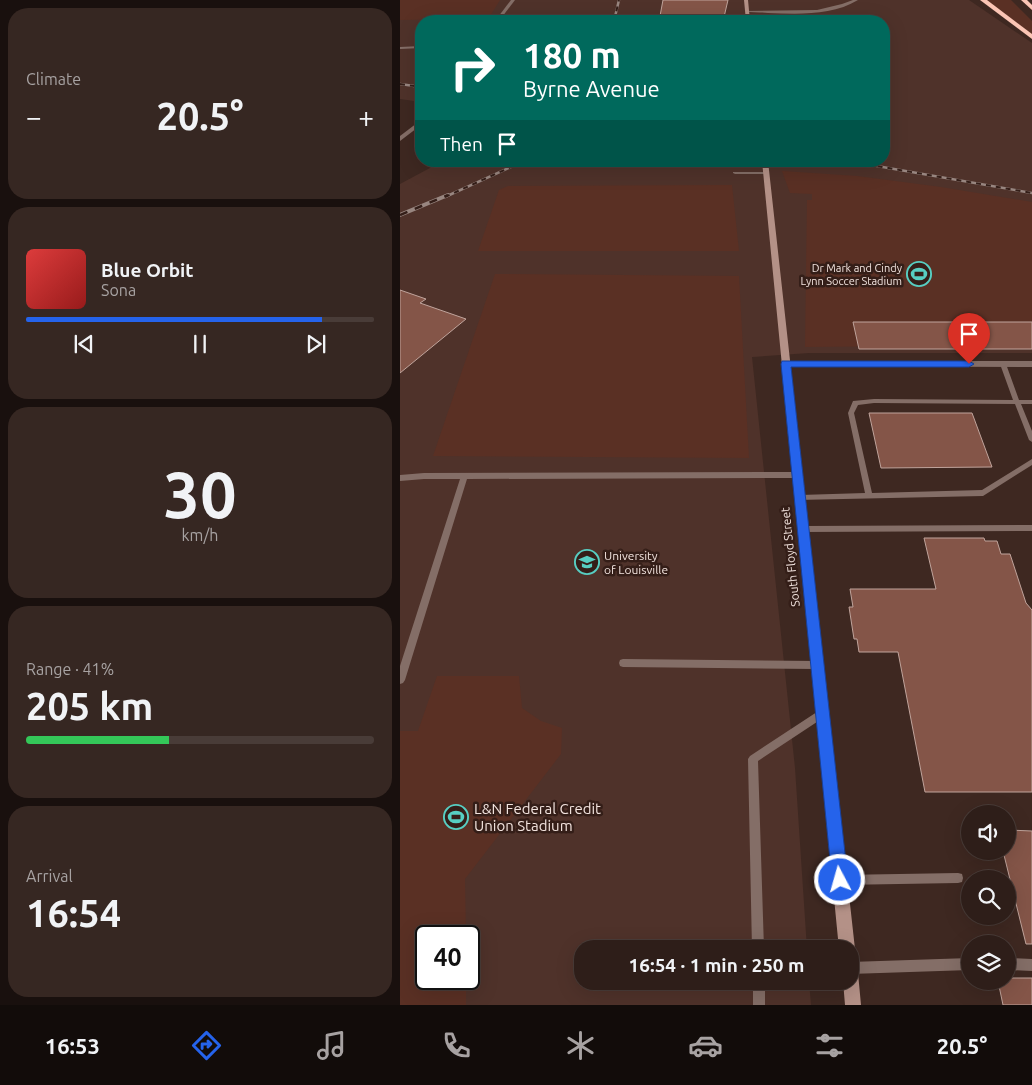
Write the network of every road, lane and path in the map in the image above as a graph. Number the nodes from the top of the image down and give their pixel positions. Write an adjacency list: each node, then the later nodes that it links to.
1 (513, 0): 8 (street)
2 (746, 0): 7 (street)
3 (856, 0): 7 (street)
4 (983, 0): 10 (highway)
5 (1024, 0): 6 (highway)
6 (1032, 8)
7 (747, 11): 9 (street)
8 (502, 15)
9 (747, 15)
10 (1032, 38)
11 (415, 47): 12 (lane)
12 (400, 48)
13 (415, 127): 14 (street)
14 (400, 139)
15 (766, 167): 17 (street, South Floyd Street)
16 (735, 173): 17 (lane)
17 (766, 173): 18 (street, South Floyd Street)
18 (786, 364): 19 (street); 25 (street, South Floyd Street)
19 (1003, 364): 20 (street); 21 (lane)
20 (1032, 364)
21 (1017, 402): 22 (lane); 23 (lane); 28 (lane)
22 (1032, 402)
23 (1032, 440)
24 (1032, 462): 28 (lane)
25 (797, 475): 26 (lane); 29 (street, South Floyd Street)
26 (464, 476): 27 (lane); 34 (lane)
27 (400, 478)
28 (869, 496): 29 (lane)
29 (800, 498): 31 (street, South Floyd Street)
30 (1032, 528): 31 (lane)
31 (803, 529): 33 (street, South Floyd Street)
32 (623, 663): 33 (lane)
33 (817, 664): 35 (street, South Floyd Street)
34 (400, 680)
35 (822, 713): 37 (street, South Floyd Street); 38 (lane)
36 (958, 878): 37 (lane)
37 (840, 880): 39 (street, South Floyd Street)
38 (758, 940)
39 (847, 940)
40 (961, 964): 43 (lane)
41 (1016, 965): 42 (lane)
42 (1032, 966)
43 (859, 968)
44 (759, 990): 46 (lane)
45 (852, 990): 47 (street)
46 (759, 1005)
47 (853, 1005)

